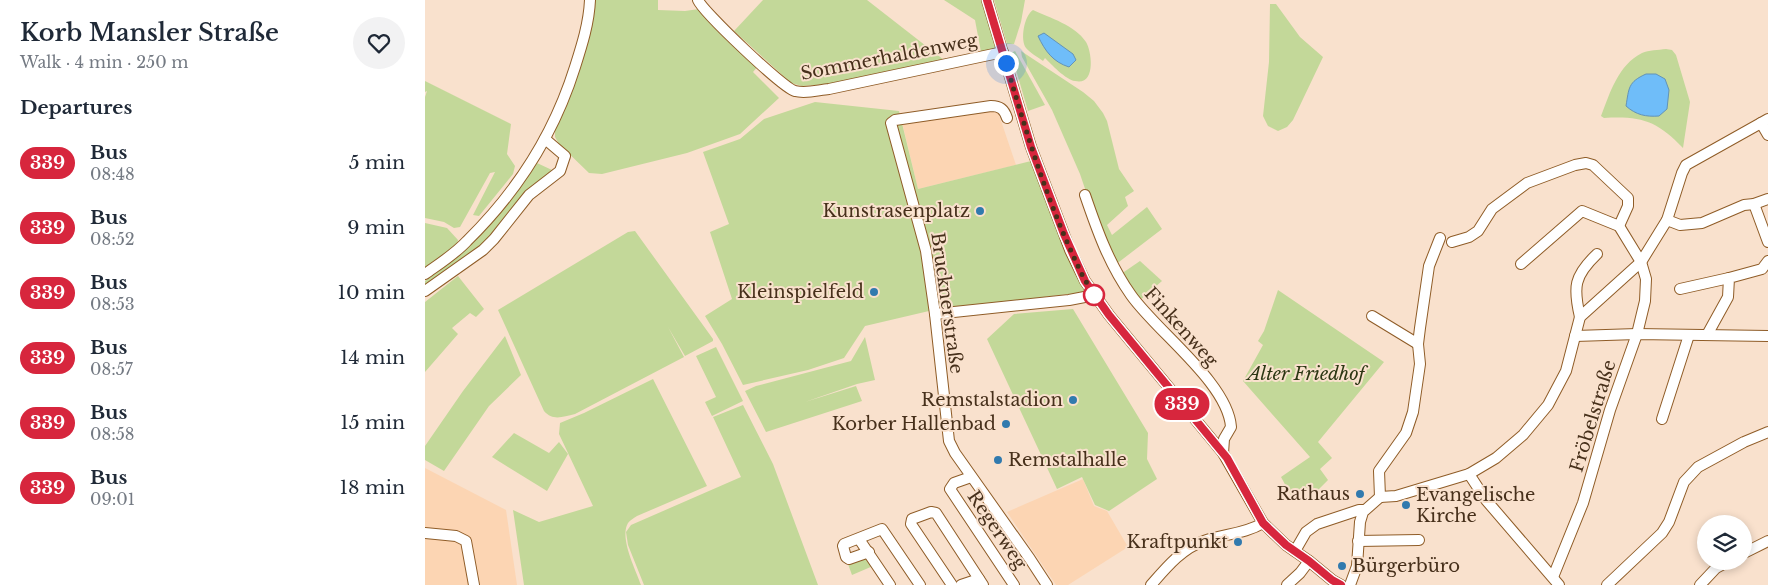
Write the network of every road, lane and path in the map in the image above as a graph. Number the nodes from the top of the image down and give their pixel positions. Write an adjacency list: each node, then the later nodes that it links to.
1 (590, 0): 8 (street)
2 (697, 0): 4 (street, Sommerhaldenweg)
3 (987, 0): 4 (street)
4 (1003, 52): 25 (street)
5 (1007, 118): 26 (street, Brucknerstraße)
6 (1764, 121): 7 (street); 12 (street)
7 (1768, 135)
8 (545, 140): 21 (street); 24 (street)
9 (1085, 195): 37 (street, Finkenweg)
10 (1768, 199): 11 (street)
11 (1754, 204): 12 (street); 16 (street)
12 (1667, 220): 19 (street)
13 (1619, 226): 15 (street); 19 (street); 20 (street)
14 (1440, 238): 34 (street)
15 (1452, 242)
16 (1768, 242)
17 (1597, 254): 28 (street)
18 (1768, 260): 22 (street)
19 (1641, 262): 28 (street); 29 (street, Fröbelstraße)
20 (1521, 264)
21 (425, 274)
22 (1729, 278): 23 (street); 31 (street)
23 (1680, 289)
24 (425, 292)
25 (1095, 296): 26 (street); 37 (street)
26 (935, 314): 39 (street, Brucknerstraße)
27 (1372, 316): 34 (street)
28 (1580, 317): 32 (street)
29 (1637, 334): 30 (street); 32 (street); 53 (street, Fröbelstraße)
30 (1689, 335): 31 (street); 35 (street)
31 (1707, 335): 33 (street)
32 (1575, 336): 38 (street)
33 (1768, 336)
34 (1418, 344): 40 (street)
35 (1661, 419)
36 (1768, 432): 66 (street)
37 (1223, 453): 42 (street)
38 (1469, 474): 40 (street); 53 (street)
39 (971, 477): 60 (street, Regerweg); 61 (street, Brucknerstraße)
40 (1380, 497): 41 (street)
41 (1364, 510): 46 (street); 50 (street)
42 (1263, 523): 50 (street); 62 (street)
43 (425, 533): 55 (street)
44 (859, 539): 49 (street); 49 (street); 57 (street)
45 (1419, 540): 46 (street)
46 (1359, 541): 65 (street)
47 (1768, 541): 48 (street)
48 (1752, 549)
49 (869, 552): 56 (street)
50 (1295, 552): 51 (street)
51 (1309, 561): 63 (street); 64 (street)
52 (1715, 570): 67 (street)
53 (1556, 581)
54 (981, 582): 58 (street); 59 (street)
55 (474, 585)
56 (890, 585)
57 (920, 585)
58 (952, 585)
59 (961, 585)
60 (1014, 585)
61 (1047, 585)
62 (1151, 585)
63 (1287, 585)
64 (1341, 585)
65 (1350, 585)
66 (1607, 585)
67 (1700, 585)

